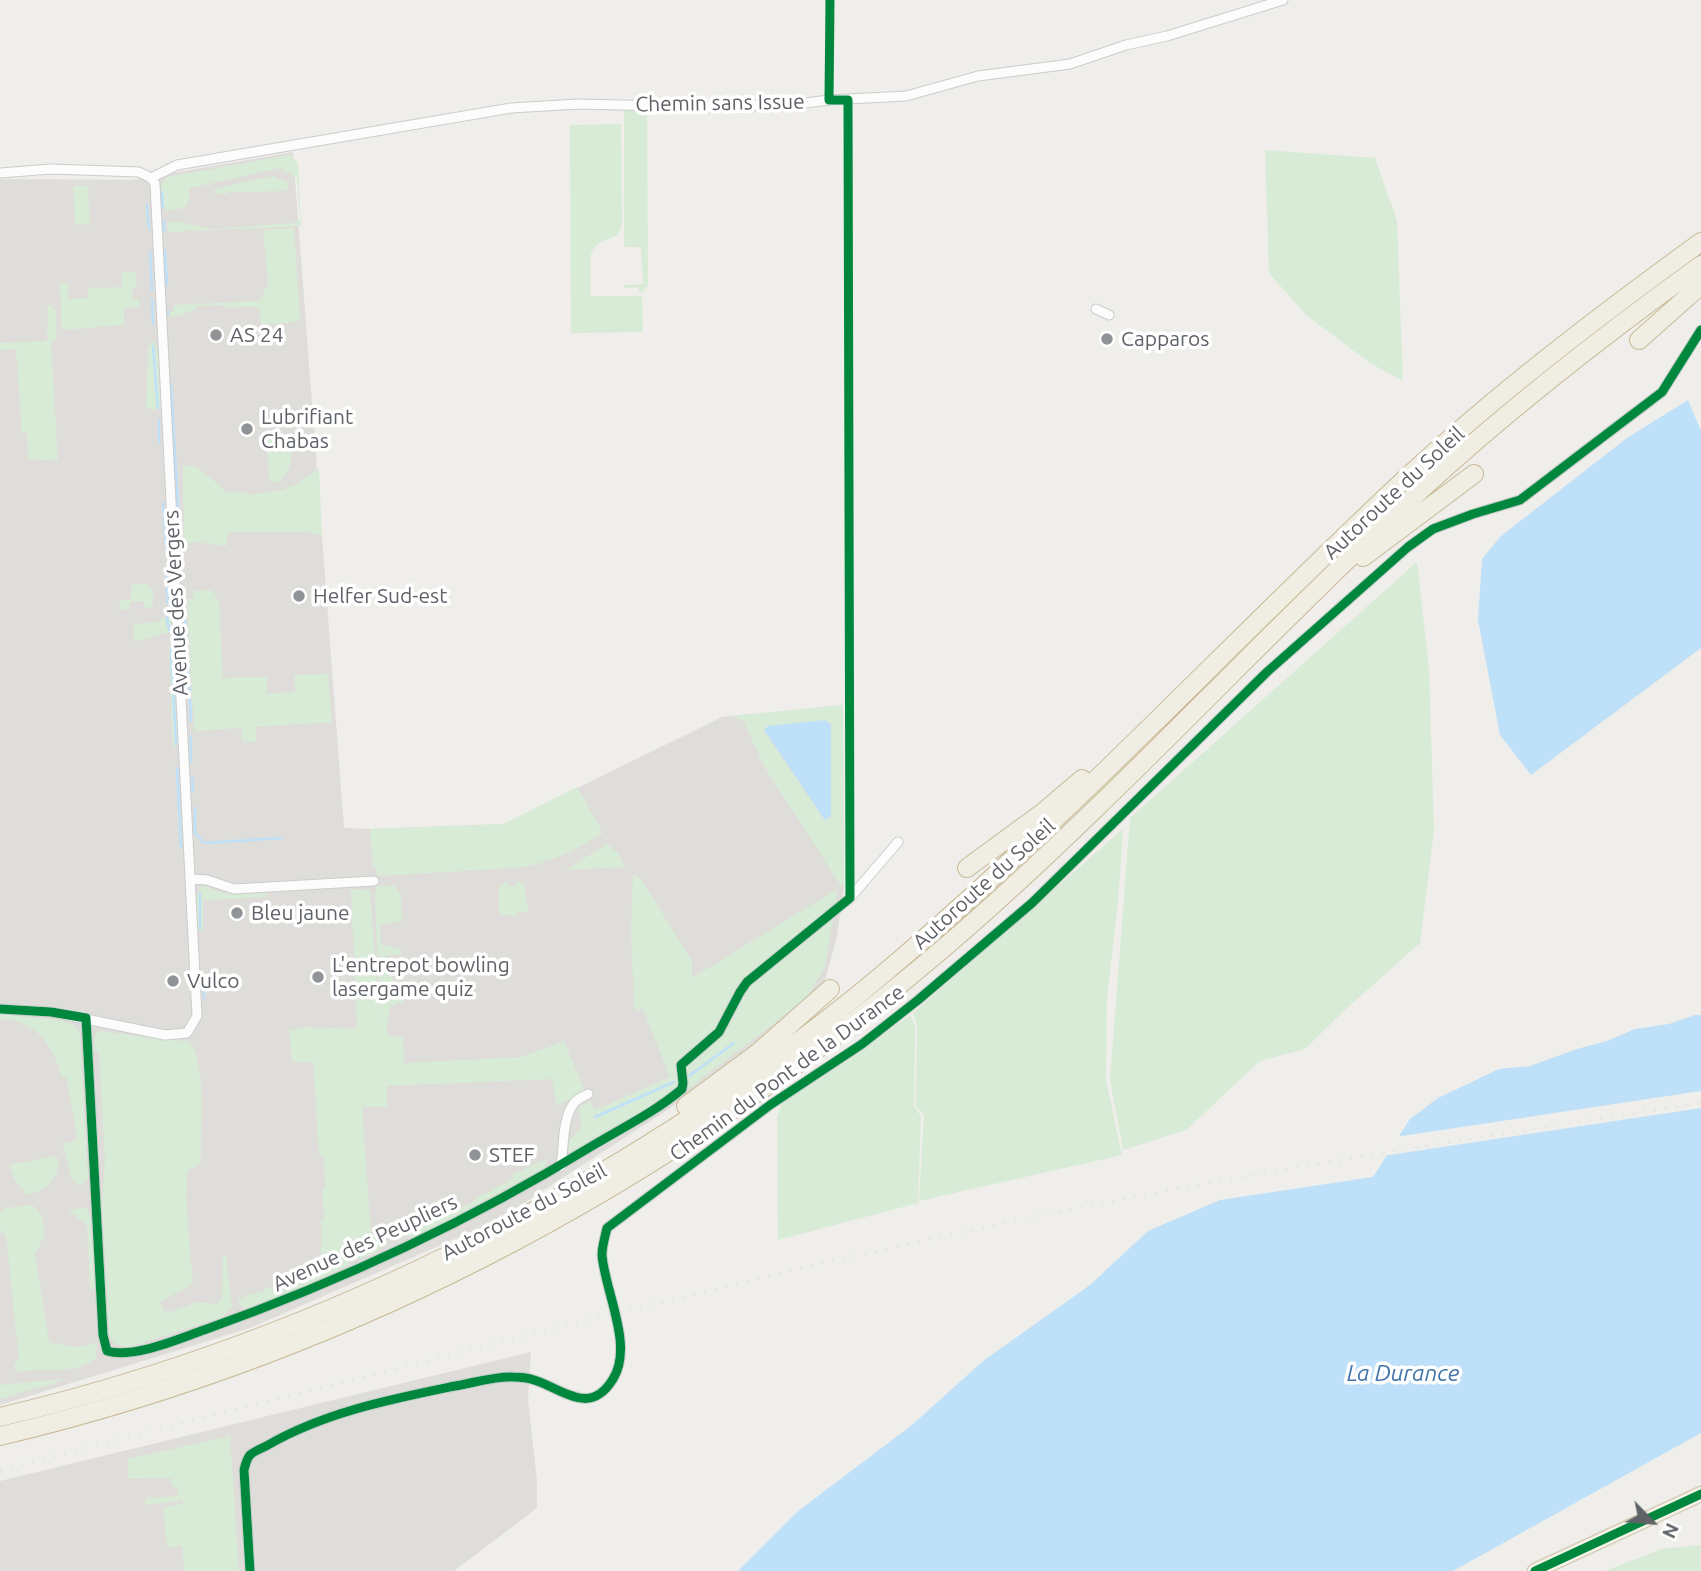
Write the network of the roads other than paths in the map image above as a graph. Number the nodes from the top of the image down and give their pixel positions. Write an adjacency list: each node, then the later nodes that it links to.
1 (1283, 0): 3 (street, Chemin sans Issue)
2 (0, 173): 3 (street)
3 (151, 178): 16 (street, Avenue des Vergers)
4 (1701, 242): 13 (highway, Autoroute du Soleil)
5 (1701, 265): 12 (highway, Autoroute du Soleil)
6 (1701, 285): 10 (highway)
7 (1096, 309): 8 (street)
8 (1109, 315)
9 (1701, 330): 27 (street, Chemin du Pont de la Durance)
10 (1639, 340)
11 (1474, 474): 12 (highway)
12 (1322, 585): 25 (highway, Autoroute du Soleil)
13 (1177, 701): 15 (highway); 23 (highway, Autoroute du Soleil)
14 (898, 842): 22 (street, Avenue des Peupliers)
15 (967, 868)
16 (191, 879): 17 (street); 20 (street, Avenue des Vergers)
17 (374, 881)
18 (830, 989): 23 (highway)
19 (0, 1009): 20 (street)
20 (86, 1018): 22 (street, Avenue des Peupliers)
21 (588, 1094): 22 (street)
22 (561, 1166)
23 (520, 1218): 24 (highway, Autoroute du Soleil)
24 (0, 1417)
25 (0, 1436)
26 (1701, 1494): 28 (main road)
27 (250, 1571)
28 (1535, 1571)

